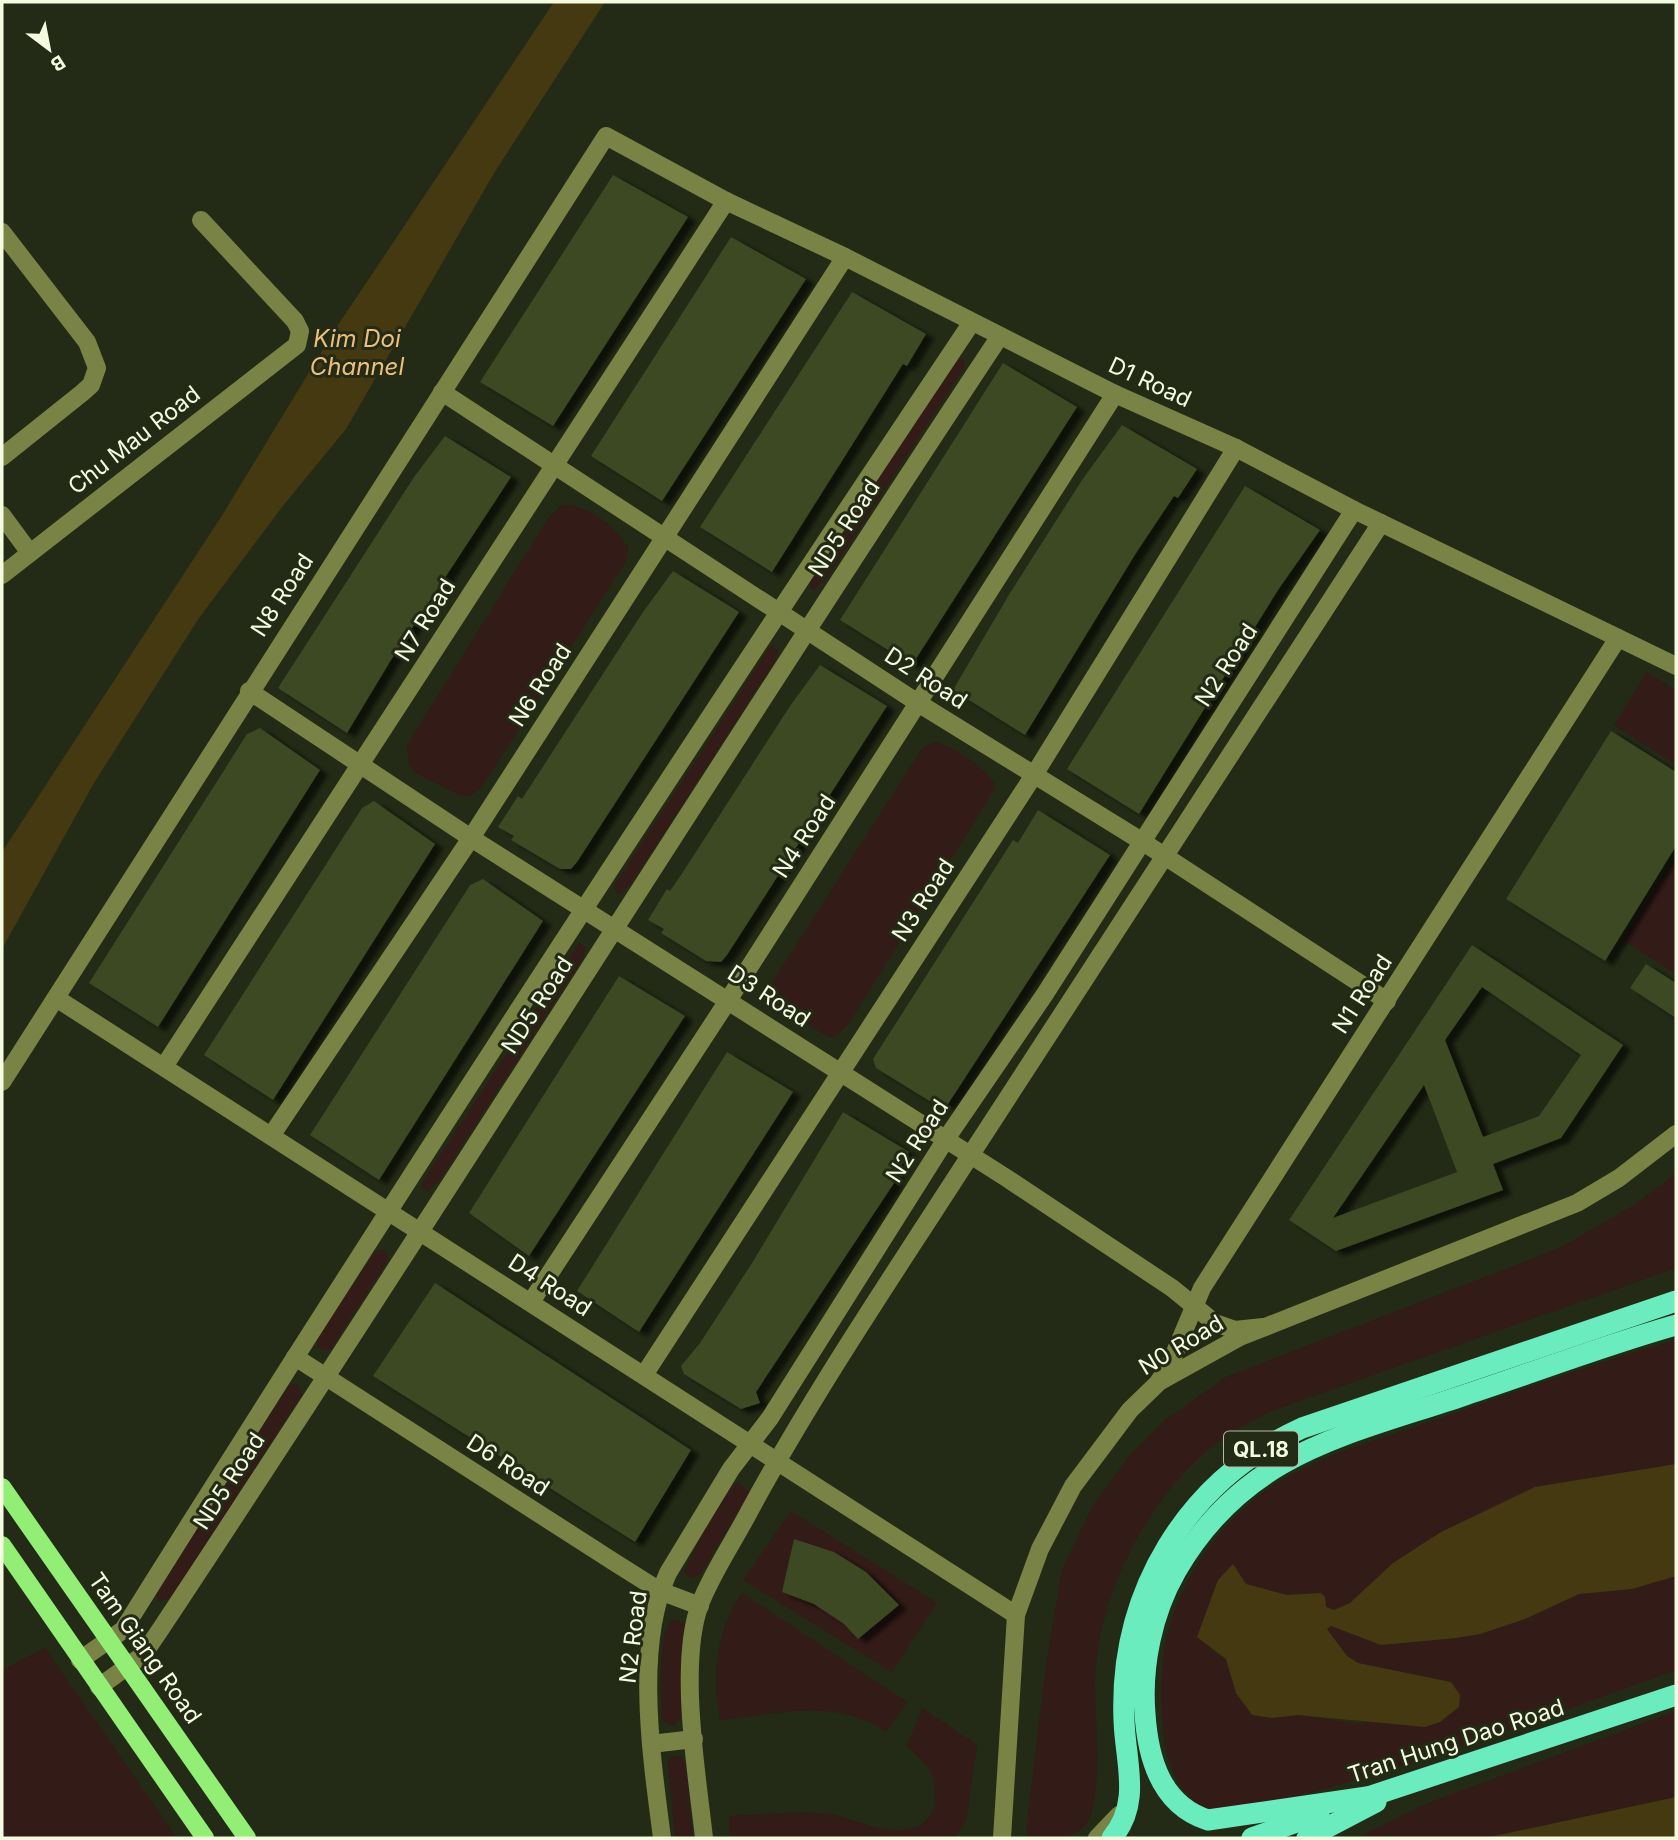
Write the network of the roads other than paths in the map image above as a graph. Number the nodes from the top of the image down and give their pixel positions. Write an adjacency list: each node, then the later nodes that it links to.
1 (606, 136): 2 (street, D1 Road); 8 (street, N8 Road)
2 (726, 201): 5 (street, D1 Road); 12 (street, N7 Road)
3 (201, 220): 17 (street, Chu Mau Road)
4 (2, 232): 11 (street)
5 (845, 257): 6 (street, D1 Road); 16 (street, N6 Road)
6 (972, 322): 7 (street, D1 Road); 19 (street, ND5 Road)
7 (1000, 336): 9 (street, D1 Road); 20 (street, ND5 Road)
8 (442, 392): 12 (street, D2 Road); 25 (street, N8 Road)
9 (1115, 394): 10 (street, D1 Road); 26 (street, N4 Road)
10 (1236, 448): 13 (street, D1 Road); 28 (street, N3 Road)
11 (2, 457)
12 (554, 463): 16 (street, D2 Road); 27 (street, N7 Road)
13 (1354, 510): 15 (street, D1 Road); 23 (street, N2 Road)
14 (2, 515): 17 (street)
15 (1381, 523): 21 (street, D1 Road); 24 (street)
16 (666, 536): 19 (street, D2 Road); 29 (street, N6 Road)
17 (30, 553): 18 (street, Chu Mau Road)
18 (2, 575)
19 (777, 611): 20 (street, D2 Road); 32 (street, ND5 Road)
20 (806, 629): 26 (street, D2 Road); 33 (street, ND5 Road)
21 (1618, 638): 22 (street, D1 Road); 37 (street, N1 Road)
22 (1676, 666)
23 (1249, 674): 24 (street); 30 (street, N2 Road)
24 (1275, 690): 31 (street)
25 (249, 691): 27 (street, D3 Road); 35 (street, N8 Road)
26 (918, 703): 28 (street, D2 Road); 36 (street, N4 Road)
27 (362, 764): 29 (street, D3 Road); 39 (street, N7 Road)
28 (1034, 775): 30 (street, D2 Road); 40 (street, N3 Road)
29 (471, 838): 32 (street, D3 Road); 43 (street, N6 Road)
30 (1143, 842): 31 (street, D2 Road); 34 (street, N2 Road)
31 (1167, 858): 37 (street, D2 Road); 38 (street)
32 (586, 909): 33 (street, D3 Road); 46 (street, ND5 Road)
33 (616, 928): 36 (street, D3 Road); 47 (street, ND5 Road)
34 (1045, 993): 38 (street); 44 (street, N2 Road)
35 (56, 998): 39 (street, D4 Road); 41 (street, N8 Road)
36 (729, 999): 40 (street, D3 Road); 50 (street, N4 Road)
37 (1387, 1001): 52 (street, N1 Road)
38 (1066, 1006): 45 (street)
39 (165, 1065): 43 (street, D4 Road)
40 (839, 1072): 44 (street, D3 Road); 56 (street, N3 Road)
41 (2, 1082)
42 (1676, 1134): 54 (street, N0 Road)
43 (271, 1136): 46 (street, D4 Road)
44 (946, 1139): 45 (street, D3 Road); 48 (street, N2 Road)
45 (971, 1156): 51 (street); 52 (street, D3 Road)
46 (388, 1212): 47 (street, D4 Road); 55 (street, ND5 Road)
47 (420, 1232): 50 (street, D4 Road); 57 (street, ND5 Road)
48 (851, 1290): 51 (street); 59 (street, N2 Road)
49 (1676, 1301): 75 (highway, QL.18)
50 (531, 1302): 56 (street, D4 Road)
51 (873, 1305): 60 (street)
52 (1193, 1305): 54 (street, D3 Road); 58 (street, N1 Road)
53 (1676, 1325): 74 (highway)
54 (1263, 1328): 58 (street, N0 Road)
55 (295, 1357): 57 (street, D6 Road); 66 (street, ND5 Road)
56 (644, 1375): 59 (street, D4 Road)
57 (327, 1377): 63 (street, D6 Road); 68 (street, ND5 Road)
58 (1159, 1382): 65 (street, N0 Road)
59 (749, 1442): 60 (street, D4 Road); 63 (street, N2 Road)
60 (777, 1460): 64 (street); 65 (street, D4 Road)
61 (2, 1486): 66 (main road, Tam Giang Road)
62 (2, 1545): 67 (main road)
63 (660, 1591): 64 (street, D6 Road); 72 (street, N2 Road)
64 (699, 1606): 71 (street)
65 (1016, 1615): 80 (street, N0 Road)
66 (110, 1641): 67 (street, ND5 Road); 68 (main road, Tam Giang Road)
67 (80, 1660): 69 (main road)
68 (128, 1667): 69 (street, ND5 Road); 77 (main road, Tam Giang Road)
69 (99, 1687): 76 (main road)
70 (1676, 1695): 73 (highway, Tran Hung Dao Road)
71 (694, 1739): 72 (street); 79 (street)
72 (651, 1744): 78 (street, N2 Road)
73 (1415, 1781): 74 (highway, Tran Hung Dao Road); 84 (highway)
74 (1367, 1797): 83 (highway, Tran Hung Dao Road)
75 (1128, 1804): 81 (street); 82 (highway, QL.18)
76 (205, 1838)
77 (247, 1838)
78 (662, 1838)
79 (704, 1838)
80 (1002, 1838)
81 (1097, 1838)
82 (1112, 1838)
83 (1252, 1838)
84 (1307, 1838)

